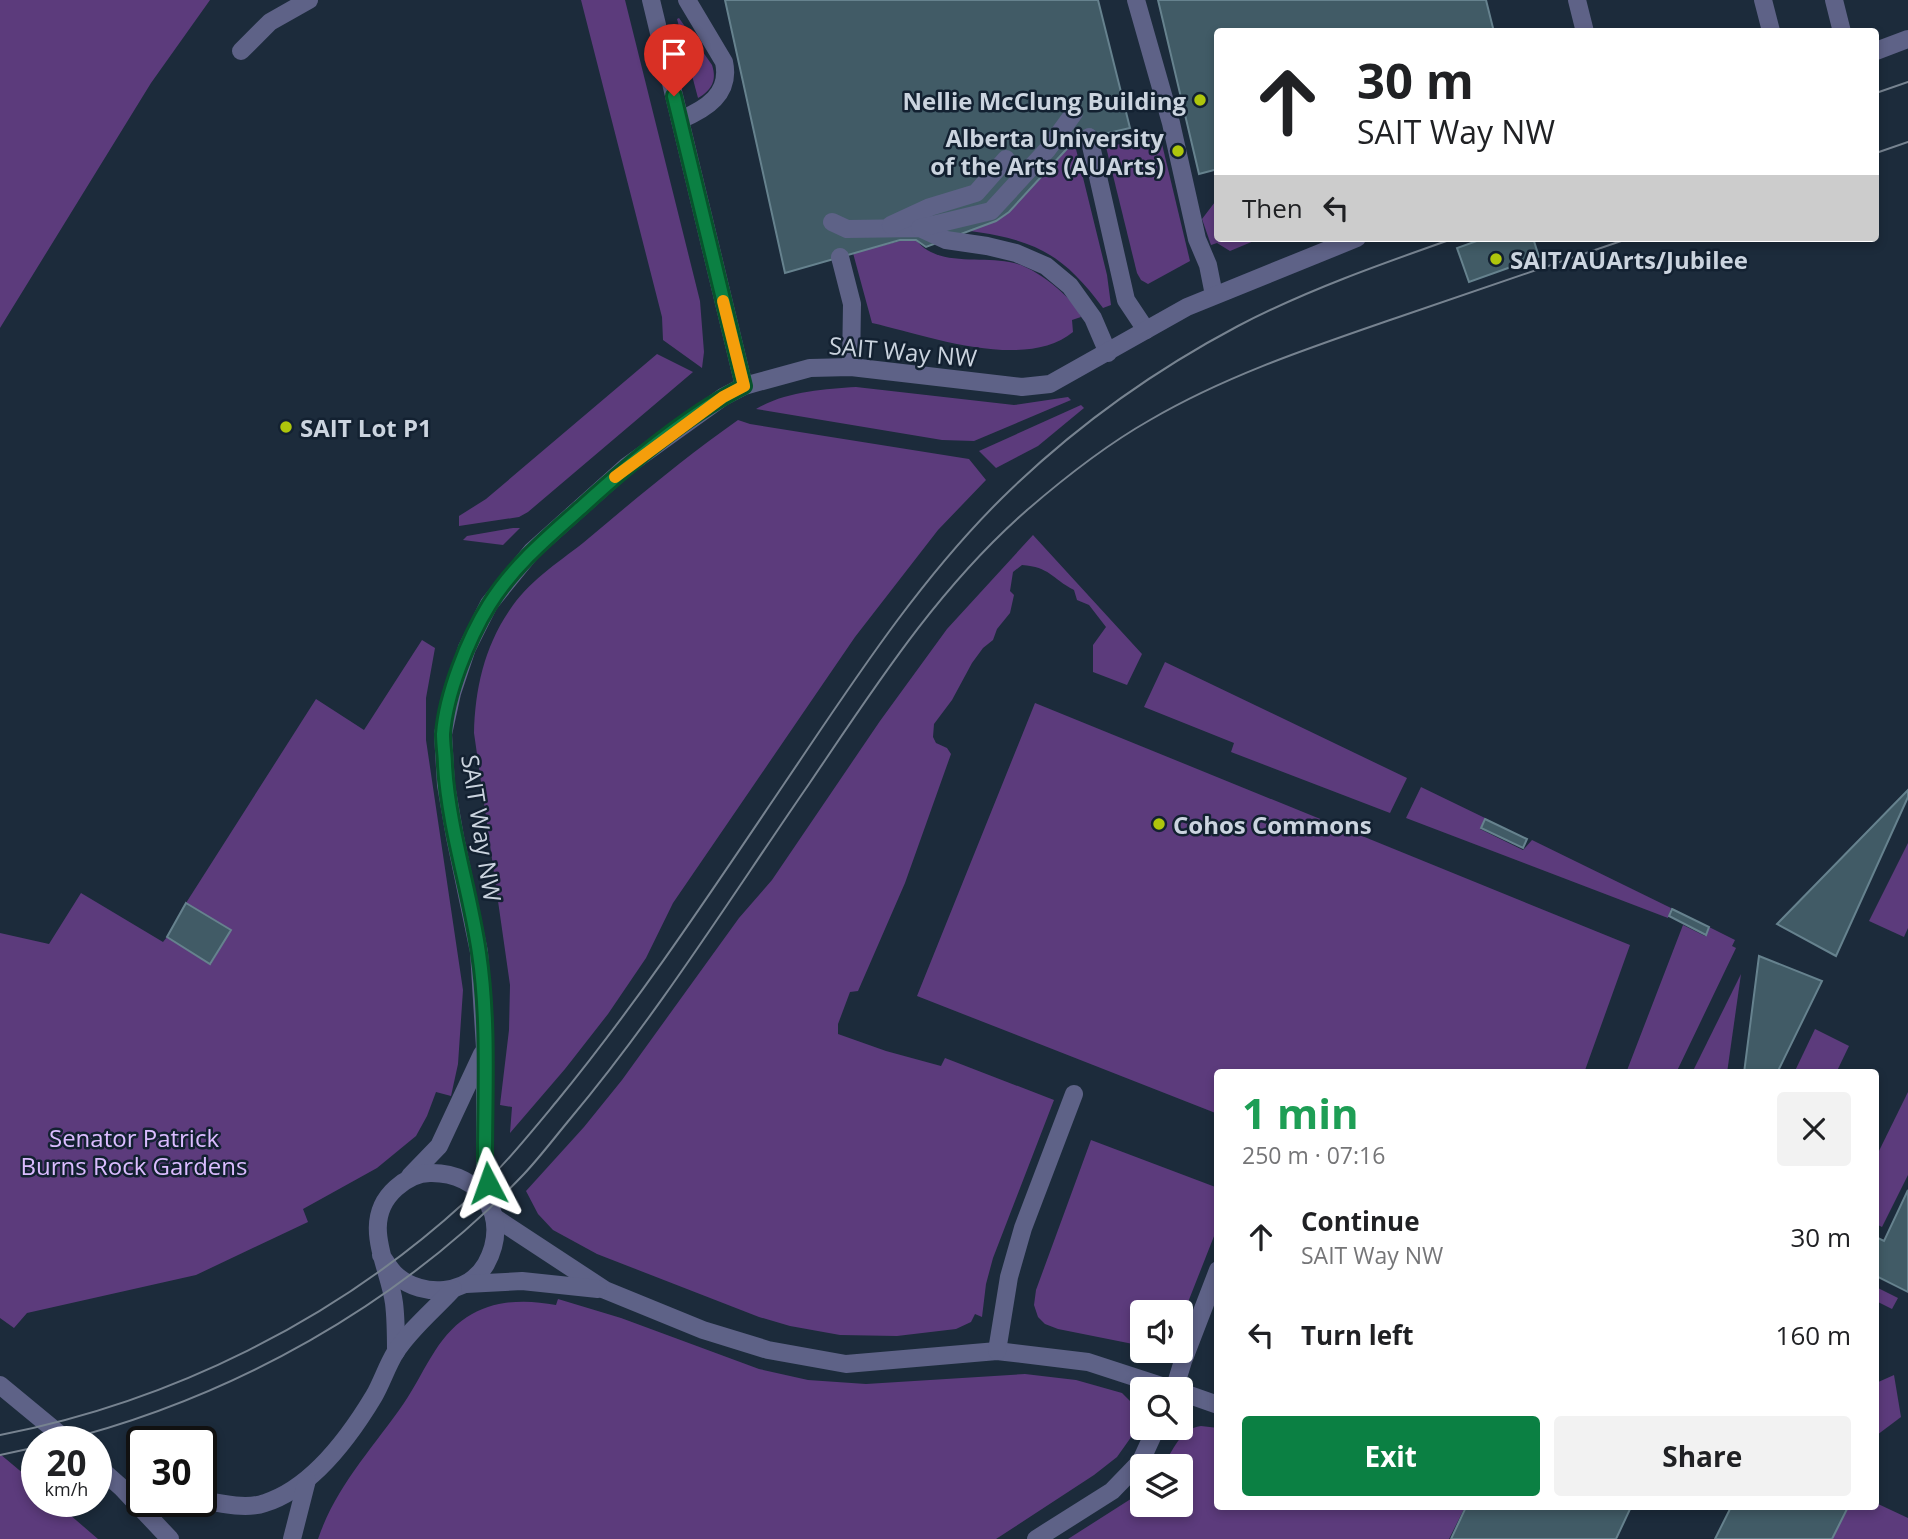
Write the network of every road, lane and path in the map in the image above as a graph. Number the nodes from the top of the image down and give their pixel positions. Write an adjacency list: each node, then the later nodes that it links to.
1 (309, 0): 13 (street)
2 (651, 0): 15 (street)
3 (687, 0): 15 (street)
4 (1136, 0): 23 (street)
5 (1577, 0): 8 (street)
6 (1763, 0): 9 (street)
7 (1834, 0): 10 (street)
8 (1584, 28)
9 (1770, 28)
10 (1841, 28)
11 (1908, 39): 12 (street)
12 (1879, 50)
13 (241, 51)
14 (1074, 113): 19 (street)
15 (680, 120): 27 (street)
16 (1088, 136): 24 (street)
17 (1006, 159): 20 (street)
18 (832, 222): 20 (street)
19 (920, 228): 20 (street); 25 (street)
20 (885, 229)
21 (1347, 242): 23 (street, SAIT Way NW)
22 (840, 257): 26 (street)
23 (1214, 295): 24 (street, SAIT Way NW)
24 (1146, 330): 25 (street, SAIT Way NW)
25 (1108, 353): 26 (street, SAIT Way NW)
26 (851, 368): 27 (street, SAIT Way NW)
27 (744, 386): 28 (street, SAIT Way NW)
28 (485, 1048): 30 (street); 31 (street, SAIT Way NW)
29 (1074, 1094): 36 (street)
30 (406, 1180): 31 (street); 32 (street)
31 (492, 1212): 34 (street); 35 (street)
32 (381, 1255): 34 (street); 37 (street)
33 (1214, 1280): 39 (street)
34 (459, 1287): 35 (street); 37 (street)
35 (605, 1290): 36 (street)
36 (997, 1351): 38 (street)
37 (396, 1352): 46 (street)
38 (1134, 1377)
39 (1178, 1377)
40 (0, 1385): 43 (street)
41 (1193, 1396): 42 (street)
42 (1214, 1404)
43 (50, 1426)
44 (1151, 1440): 52 (street)
45 (112, 1479): 47 (street)
46 (307, 1480): 49 (street); 51 (street)
47 (122, 1488): 48 (street); 50 (street)
48 (126, 1489)
49 (217, 1502)
50 (170, 1539)
51 (292, 1539)
52 (1036, 1539)

